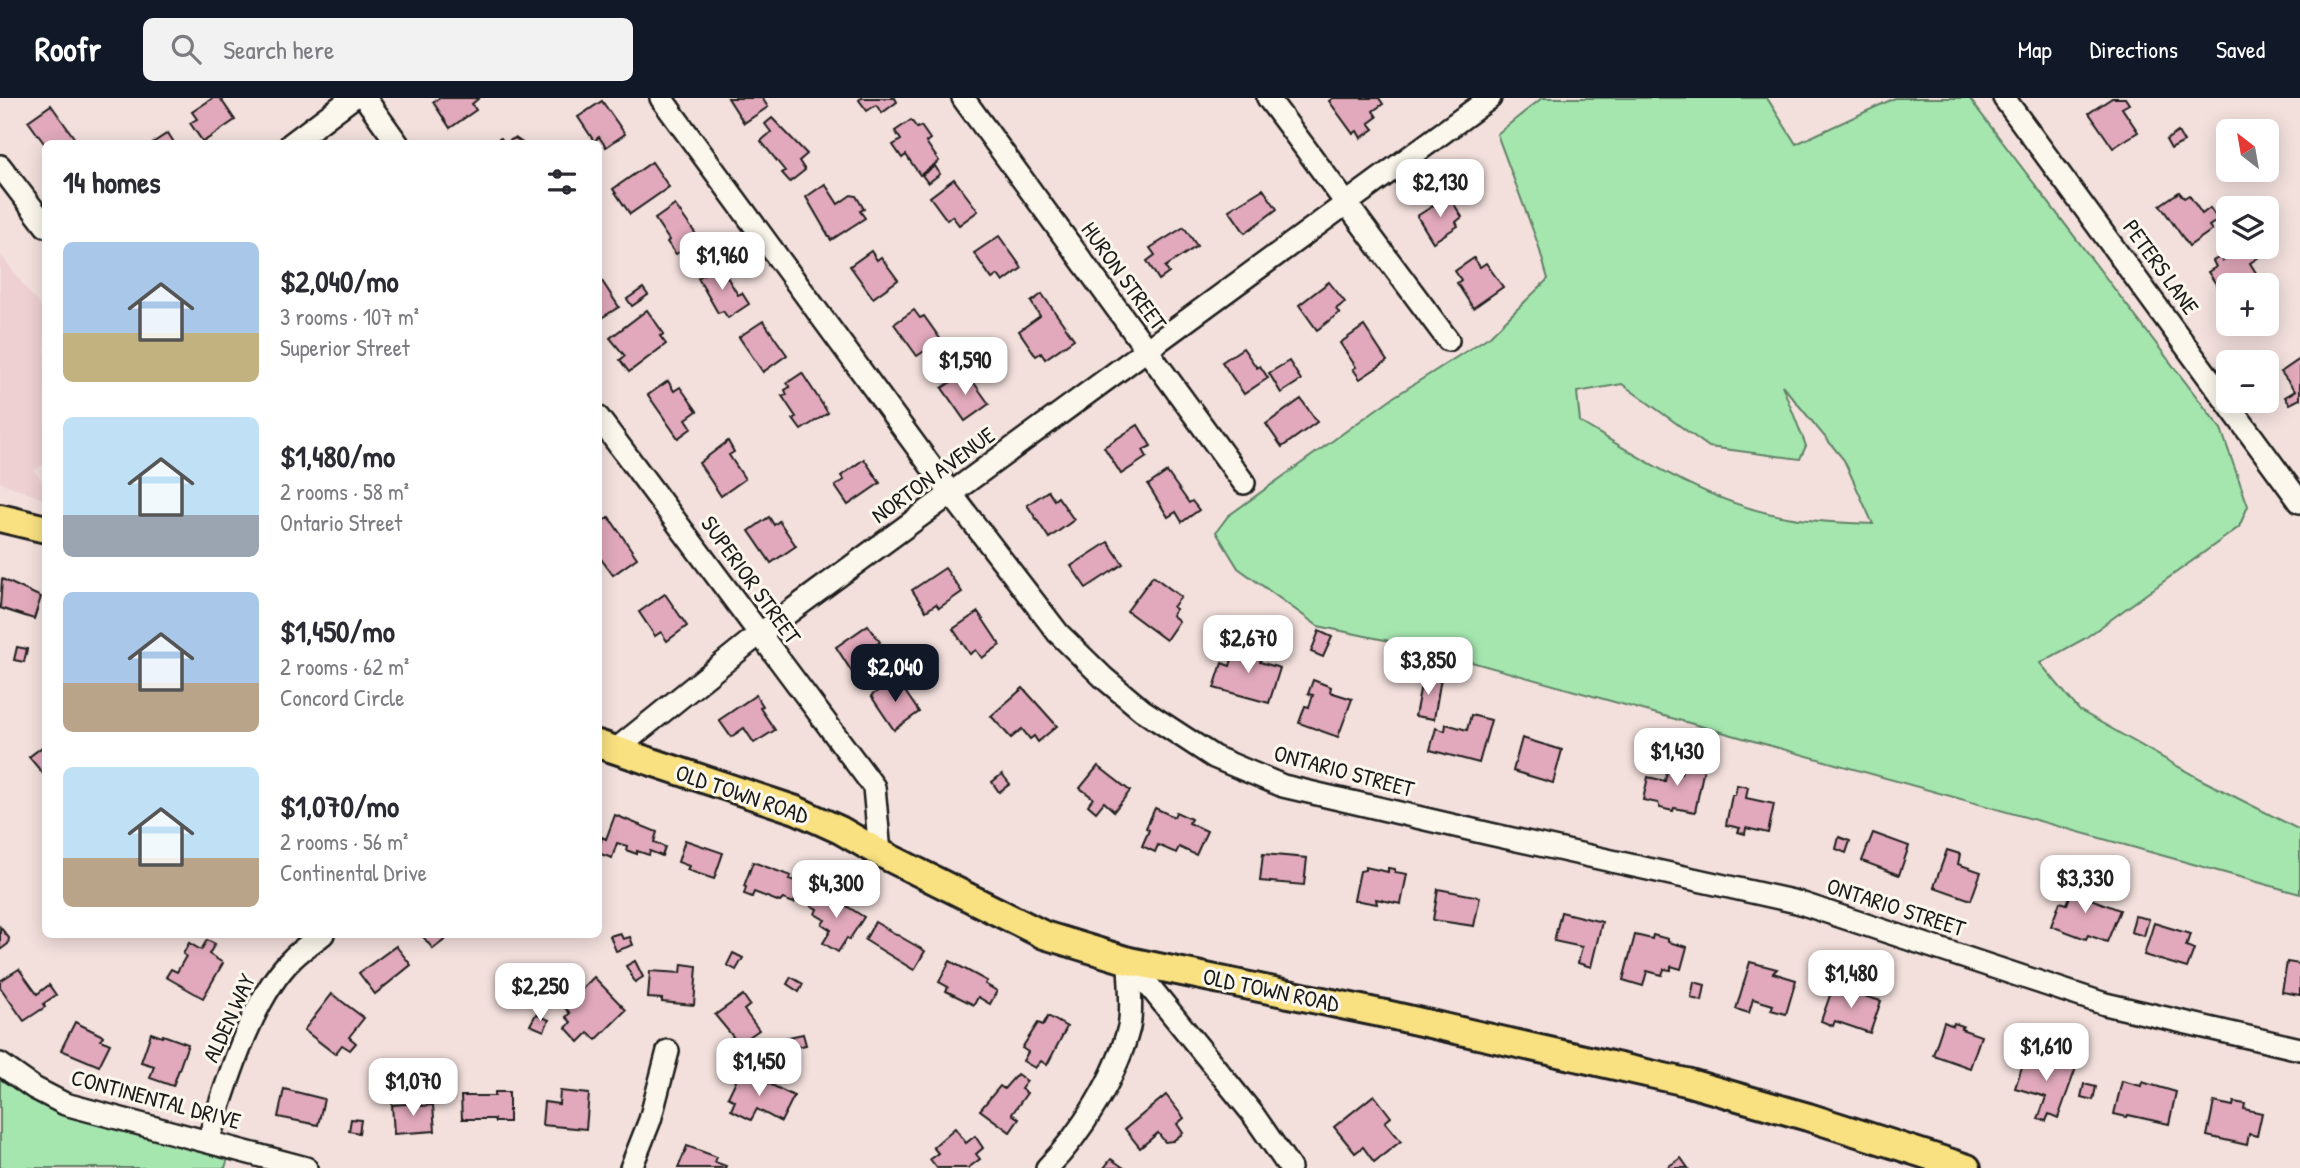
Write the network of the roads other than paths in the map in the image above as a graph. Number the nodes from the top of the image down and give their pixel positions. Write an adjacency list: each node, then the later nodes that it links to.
1 (352, 98): 8 (street)
2 (365, 98): 9 (street)
3 (661, 98): 17 (street, ONTARIO STREET)
4 (962, 98): 14 (street, HURON STREET)
5 (1268, 98): 11 (street)
6 (1490, 98): 11 (street, NORTON AVENUE)
7 (2004, 98): 18 (street, PETERS LANE)
8 (296, 140)
9 (395, 140)
10 (0, 166): 12 (street)
11 (1348, 205): 13 (street); 14 (street, NORTON AVENUE)
12 (42, 221)
13 (1448, 340)
14 (1146, 351): 16 (street, HURON STREET); 17 (street, NORTON AVENUE)
15 (602, 422): 21 (street, SUPERIOR STREET)
16 (1244, 483)
17 (952, 495): 21 (street, NORTON AVENUE); 26 (street, ONTARIO STREET)
18 (2300, 502)
19 (0, 518): 20 (main road)
20 (42, 528)
21 (758, 635): 22 (street, NORTON AVENUE); 23 (street, SUPERIOR STREET)
22 (606, 748): 23 (main road, OLD TOWN ROAD)
23 (880, 853): 25 (main road, OLD TOWN ROAD)
24 (318, 938): 29 (street, ALDEN WAY)
25 (1129, 961): 32 (street); 33 (street); 34 (main road, OLD TOWN ROAD)
26 (2300, 1049)
27 (668, 1051): 31 (street)
28 (0, 1064): 29 (street, CONTINENTAL DRIVE)
29 (208, 1141): 30 (street, CONTINENTAL DRIVE)
30 (306, 1168)
31 (631, 1168)
32 (1047, 1168)
33 (1290, 1168)
34 (1967, 1168)

